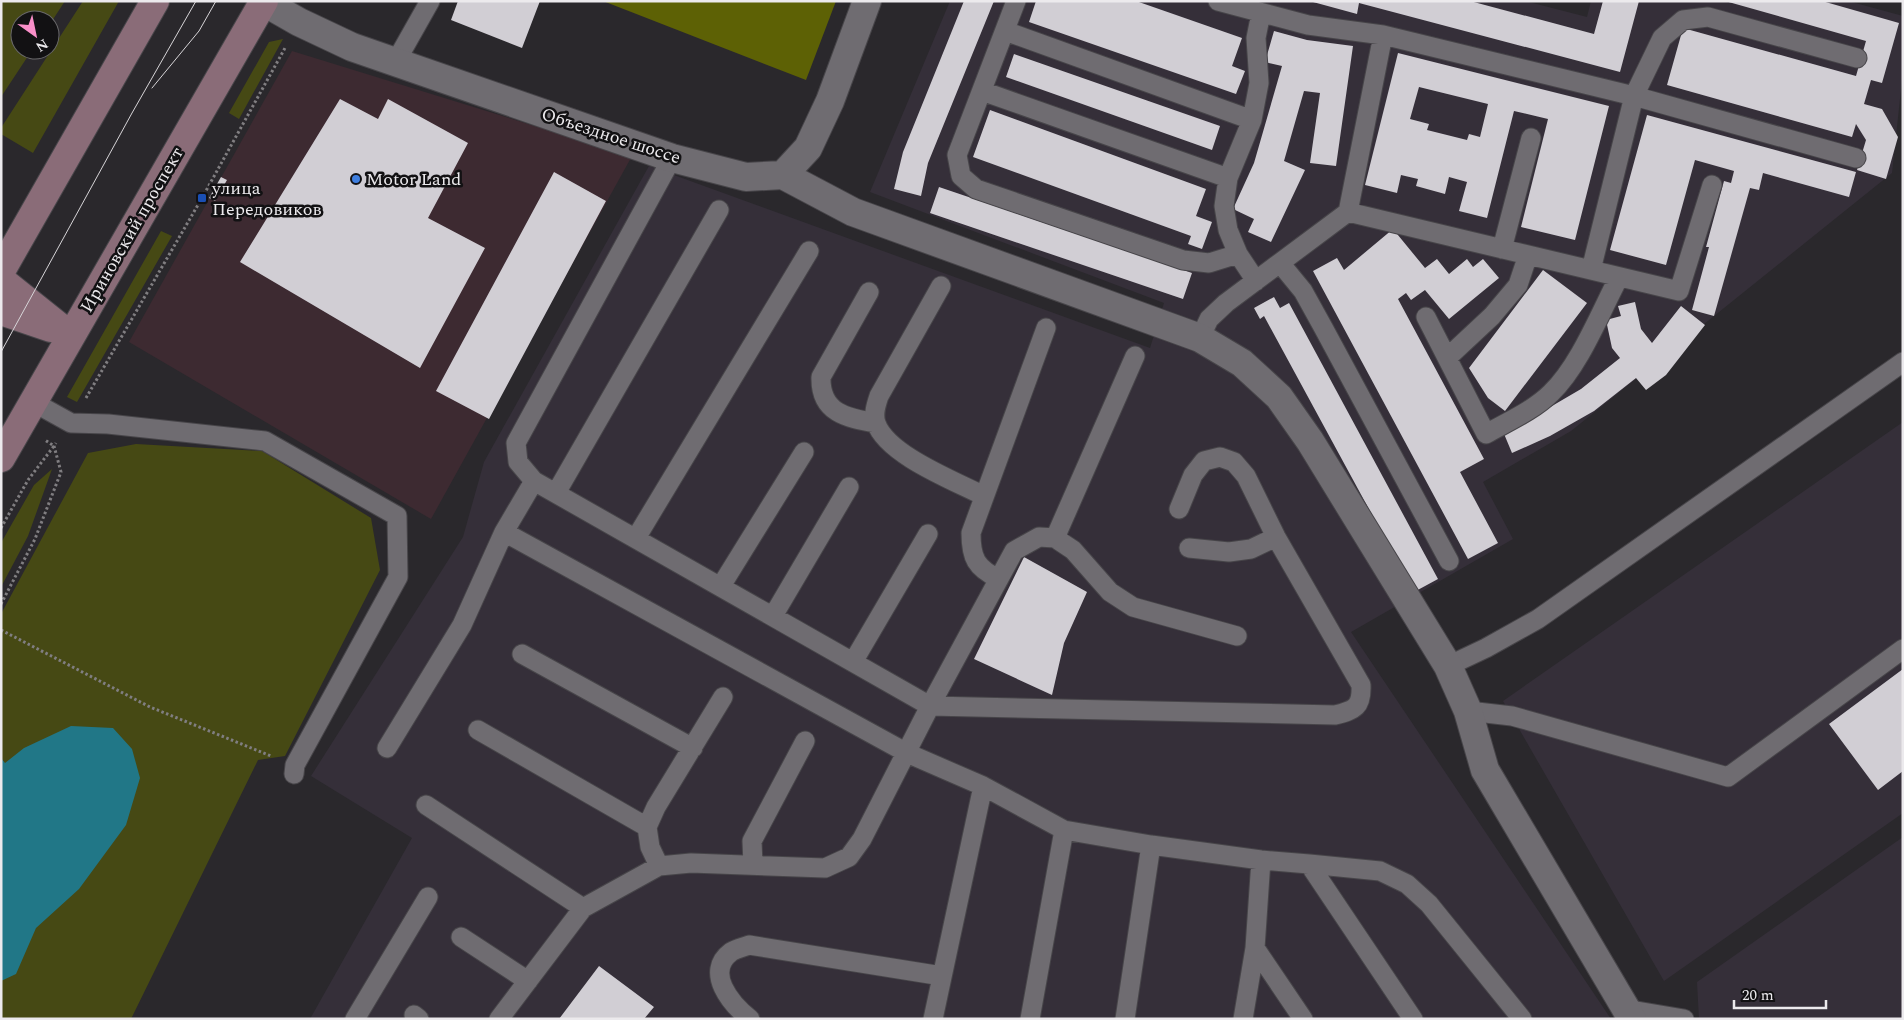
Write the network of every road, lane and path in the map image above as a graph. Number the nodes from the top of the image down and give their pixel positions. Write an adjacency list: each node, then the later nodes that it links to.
1 (155, 1): 30 (main road)
2 (430, 1): 12 (lane)
3 (867, 1): 19 (street)
4 (1016, 1): 9 (lane)
5 (1218, 1): 7 (lane)
6 (264, 2): 8 (street, Объездное шоссе); 39 (main road, Ириновский проспект)
7 (1261, 13): 10 (lane); 15 (lane)
8 (299, 22): 12 (street, Объездное шоссе); 46 (path)
9 (1005, 31): 13 (lane); 15 (lane)
10 (1383, 35): 14 (lane); 23 (lane)
11 (1858, 58): 14 (lane)
12 (395, 63): 17 (street, Объездное шоссе)
13 (982, 91): 20 (lane); 26 (lane)
14 (1634, 96): 18 (lane); 29 (lane)
15 (1252, 120): 20 (lane)
16 (1531, 138): 24 (lane)
17 (672, 158): 19 (street, Объездное шоссе); 51 (lane)
18 (1856, 158)
19 (784, 175): 40 (street)
20 (1228, 178): 26 (lane)
21 (1712, 185): 31 (lane)
22 (720, 210): 53 (lane)
23 (1348, 212): 24 (lane); 28 (lane)
24 (1502, 249): 27 (lane)
25 (809, 251): 60 (lane)
26 (1238, 254): 33 (lane)
27 (1528, 255): 29 (lane); 42 (lane)
28 (1280, 263): 33 (lane); 63 (lane)
29 (1591, 270): 31 (lane)
30 (1, 271)
31 (1619, 277): 42 (lane)
32 (1, 280): 39 (main road)
33 (1256, 281): 40 (lane)
34 (941, 286): 45 (lane)
35 (869, 292): 45 (lane)
36 (1, 311): 39 (main road)
37 (1426, 317): 42 (lane)
38 (1046, 328): 54 (lane)
39 (71, 336): 44 (main road, Ириновский проспект)
40 (1200, 338): 73 (street)
41 (1135, 356): 61 (lane)
42 (1447, 358)
43 (1903, 362): 73 (lane)
44 (33, 402): 46 (lane); 50 (main road, Ириновский проспект)
45 (876, 423): 54 (lane)
46 (71, 424): 48 (path); 82 (lane)
47 (44, 440): 48 (path)
48 (54, 446): 56 (path); 66 (path)
49 (804, 452): 65 (lane)
50 (1, 458)
51 (534, 481): 53 (lane); 57 (lane)
52 (850, 487): 67 (lane)
53 (556, 494): 60 (lane)
54 (984, 496): 64 (lane)
55 (1179, 508): 59 (lane)
56 (1, 528)
57 (504, 532): 79 (lane); 81 (lane)
58 (928, 534): 72 (lane)
59 (1276, 537): 62 (lane); 75 (lane)
60 (636, 538): 65 (lane)
61 (1055, 538): 64 (lane); 69 (lane)
62 (1189, 548)
63 (1449, 561)
64 (999, 579): 75 (lane)
65 (721, 586): 67 (lane)
66 (1, 604)
67 (773, 616): 72 (lane)
68 (1, 630): 82 (path)
69 (1237, 636)
70 (1903, 649): 76 (lane)
71 (522, 654): 80 (lane)
72 (853, 662): 75 (lane)
73 (1448, 666): 76 (street)
74 (723, 697): 80 (lane)
75 (930, 706): 81 (lane)
76 (1468, 711): 98 (street)
77 (478, 730): 85 (lane)
78 (805, 741): 90 (lane)
79 (387, 748)
80 (693, 748): 85 (lane)
81 (906, 753): 83 (lane); 90 (lane)
82 (294, 770)
83 (983, 786): 86 (lane); 96 (lane)
84 (426, 805): 93 (lane)
85 (647, 827): 91 (lane)
86 (1064, 830): 87 (lane); 103 (lane)
87 (1150, 845): 88 (lane); 104 (lane)
88 (1261, 860): 89 (lane); 95 (lane)
89 (1309, 864): 107 (lane); 108 (lane)
90 (753, 865): 91 (lane)
91 (659, 866): 93 (lane)
92 (428, 897): 99 (lane)
93 (583, 908): 97 (lane)
94 (461, 937): 97 (lane)
95 (1255, 948): 105 (lane); 106 (lane)
96 (942, 976): 101 (lane); 102 (lane)
97 (528, 981): 100 (lane)
98 (1628, 1014): 109 (lane)
99 (355, 1019)
100 (499, 1019)
101 (750, 1019)
102 (933, 1019)
103 (1030, 1019)
104 (1126, 1019)
105 (1243, 1019)
106 (1303, 1019)
107 (1413, 1019)
108 (1522, 1019)
109 (1684, 1019)

